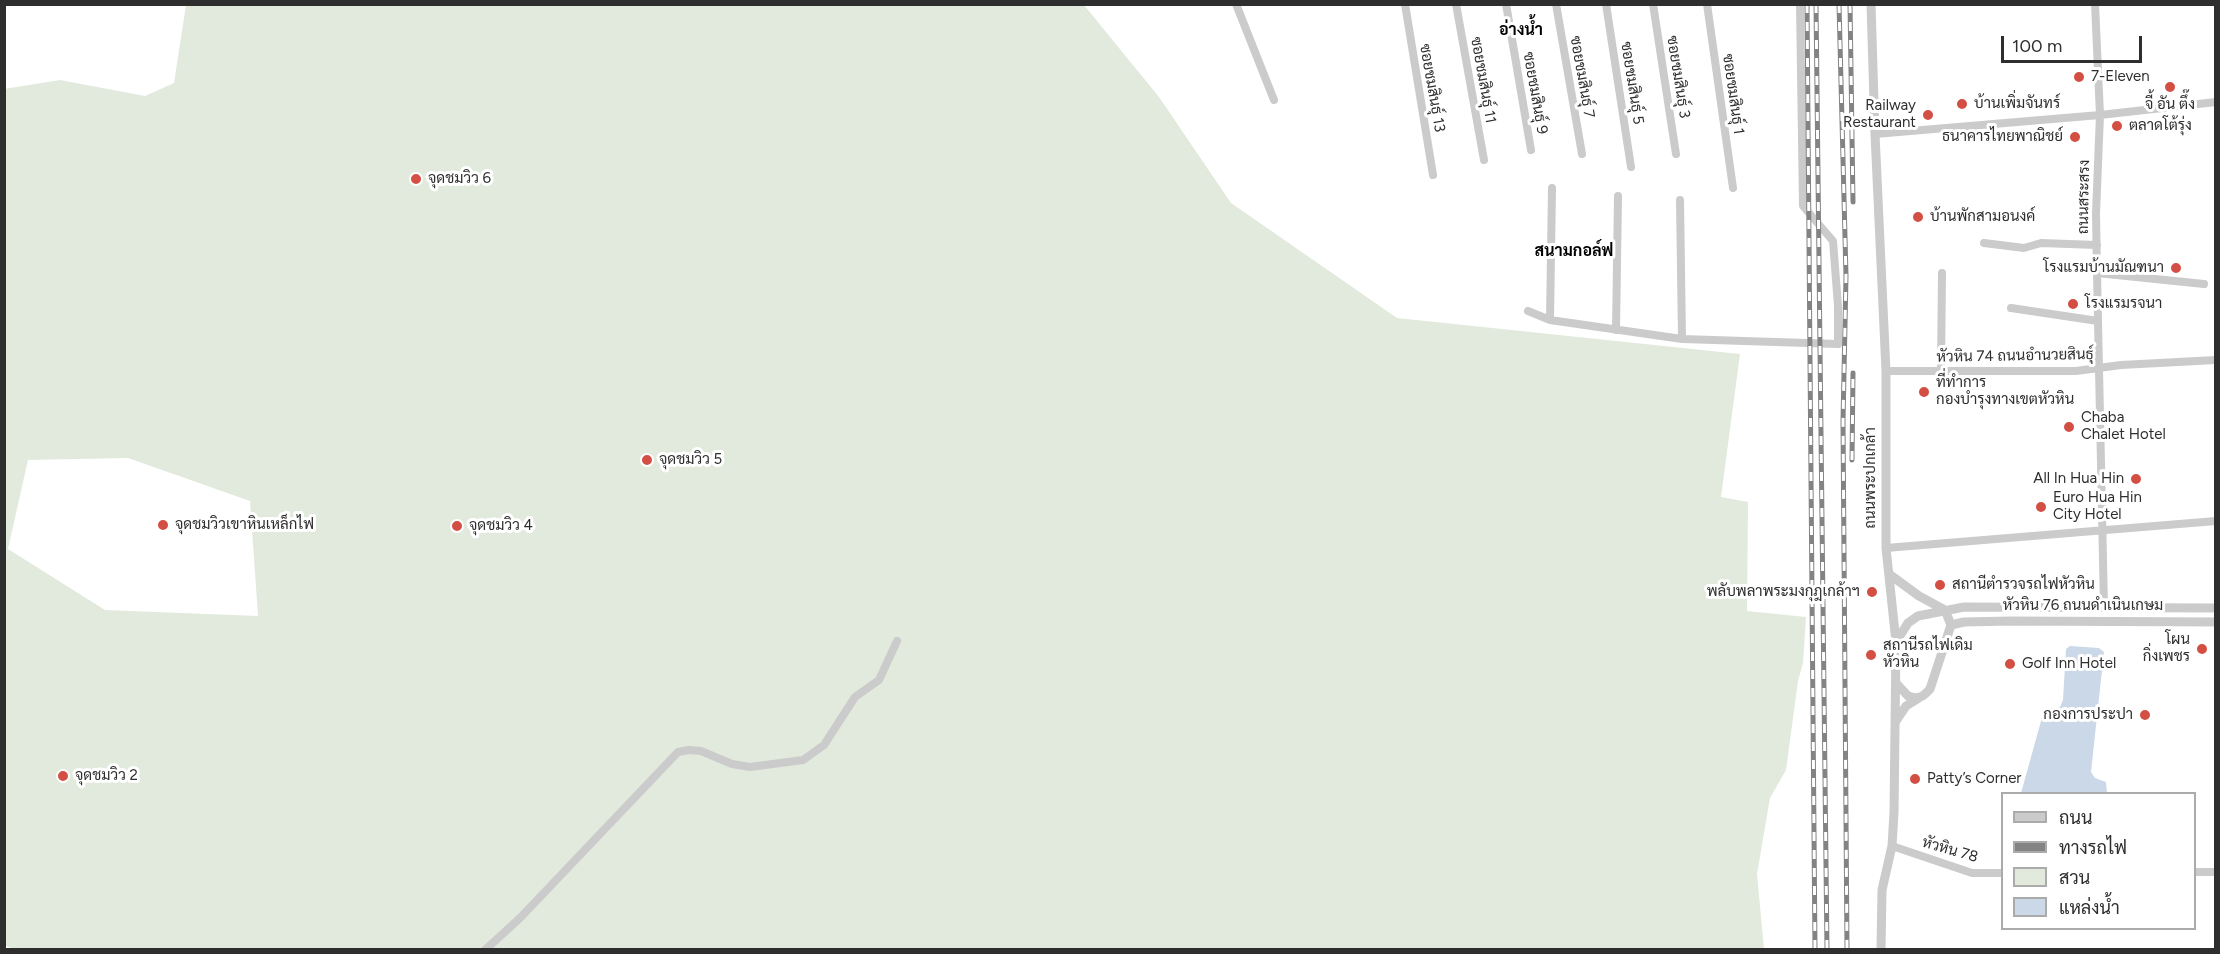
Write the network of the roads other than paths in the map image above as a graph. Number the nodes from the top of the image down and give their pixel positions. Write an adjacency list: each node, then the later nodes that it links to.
1 (1236, 4): 12 (street)
2 (1405, 4): 21 (street, ซอยชมสินธุ์ 13)
3 (1456, 4): 19 (street, ซอยชมสินธุ์ 11)
4 (1506, 4): 16 (street, ซอยชมสินธุ์ 9)
5 (1556, 4): 17 (street, ซอยชมสินธุ์ 7)
6 (1606, 4): 20 (street, ซอยชมสินธุ์ 5)
7 (1653, 4): 18 (street, ซอยชมสินธุ์ 3)
8 (1707, 4): 23 (street, ซอยชมสินธุ์ 1)
9 (1800, 4): 36 (street)
10 (1871, 4): 15 (street, ถนนพระปกเกล้า)
11 (2095, 4): 14 (street, ถนนสระสรง)
12 (1274, 100)
13 (2216, 102): 14 (street)
14 (2100, 114): 15 (street); 27 (street, ถนนสระสรง)
15 (1875, 134): 39 (street, ถนนพระปกเกล้า)
16 (1531, 150)
17 (1582, 153)
18 (1676, 154)
19 (1484, 160)
20 (1631, 167)
21 (1433, 176)
22 (1552, 188): 33 (street)
23 (1732, 188)
24 (1618, 196): 35 (street)
25 (1680, 200): 36 (street)
26 (1984, 243): 27 (street)
27 (2097, 245): 29 (street, ถนนสระสรง)
28 (1942, 273): 40 (street)
29 (2097, 273): 30 (street); 34 (street, ถนนสระสรง)
30 (2204, 284)
31 (2010, 308): 34 (street)
32 (1528, 311): 33 (street)
33 (1550, 320): 35 (street)
34 (2098, 321): 38 (street, ถนนสระสรง)
35 (1616, 330): 36 (street)
36 (1682, 339)
37 (2216, 360): 38 (street, หัวหิน 74 ถนนอำนวยสินธุ์)
38 (2098, 368): 40 (street, หัวหิน 74 ถนนอำนวยสินธุ์); 42 (street, ถนนสระสรง)
39 (1887, 371): 40 (street, หัวหิน 74 ถนนอำนวยสินธุ์); 43 (street, ถนนพระปกเกล้า)
40 (1941, 371)
41 (2216, 521): 42 (street)
42 (2102, 531): 43 (street); 46 (street, ถนนสระสรง)
43 (1886, 548): 44 (street, ถนนพระปกเกล้า)
44 (1889, 574): 48 (street); 54 (street, ถนนพระปกเกล้า)
45 (2011, 607): 46 (street, หัวหิน 76 ถนนดำเนินเกษม); 48 (street, หัวหิน 76 ถนนดำเนินเกษม); 50 (street)
46 (2104, 607): 47 (street, หัวหิน 76 ถนนดำเนินเกษม); 49 (street)
47 (2216, 608)
48 (1945, 610): 52 (street); 54 (street, หัวหิน 76 ถนนดำเนินเกษม)
49 (2104, 620): 50 (street, หัวหิน 76 ถนนดำเนินเกษม); 51 (street, หัวหิน 76 ถนนดำเนินเกษม)
50 (2012, 621): 52 (street, หัวหิน 76 ถนนดำเนินเกษม)
51 (2216, 622)
52 (1951, 626): 56 (street)
53 (897, 642): 62 (street)
54 (1896, 642): 55 (street, ถนนพระปกเกล้า)
55 (1896, 683): 56 (street); 57 (street, ถนนพระปกเกล้า)
56 (1919, 698): 57 (street)
57 (1895, 723): 58 (street, ถนนพระปกเกล้า)
58 (1892, 846): 61 (street, หัวหิน 78); 63 (street, ถนนพระปกเกล้า)
59 (2196, 872): 60 (street)
60 (2216, 872)
61 (2001, 873)
62 (485, 950)
63 (1881, 950)

